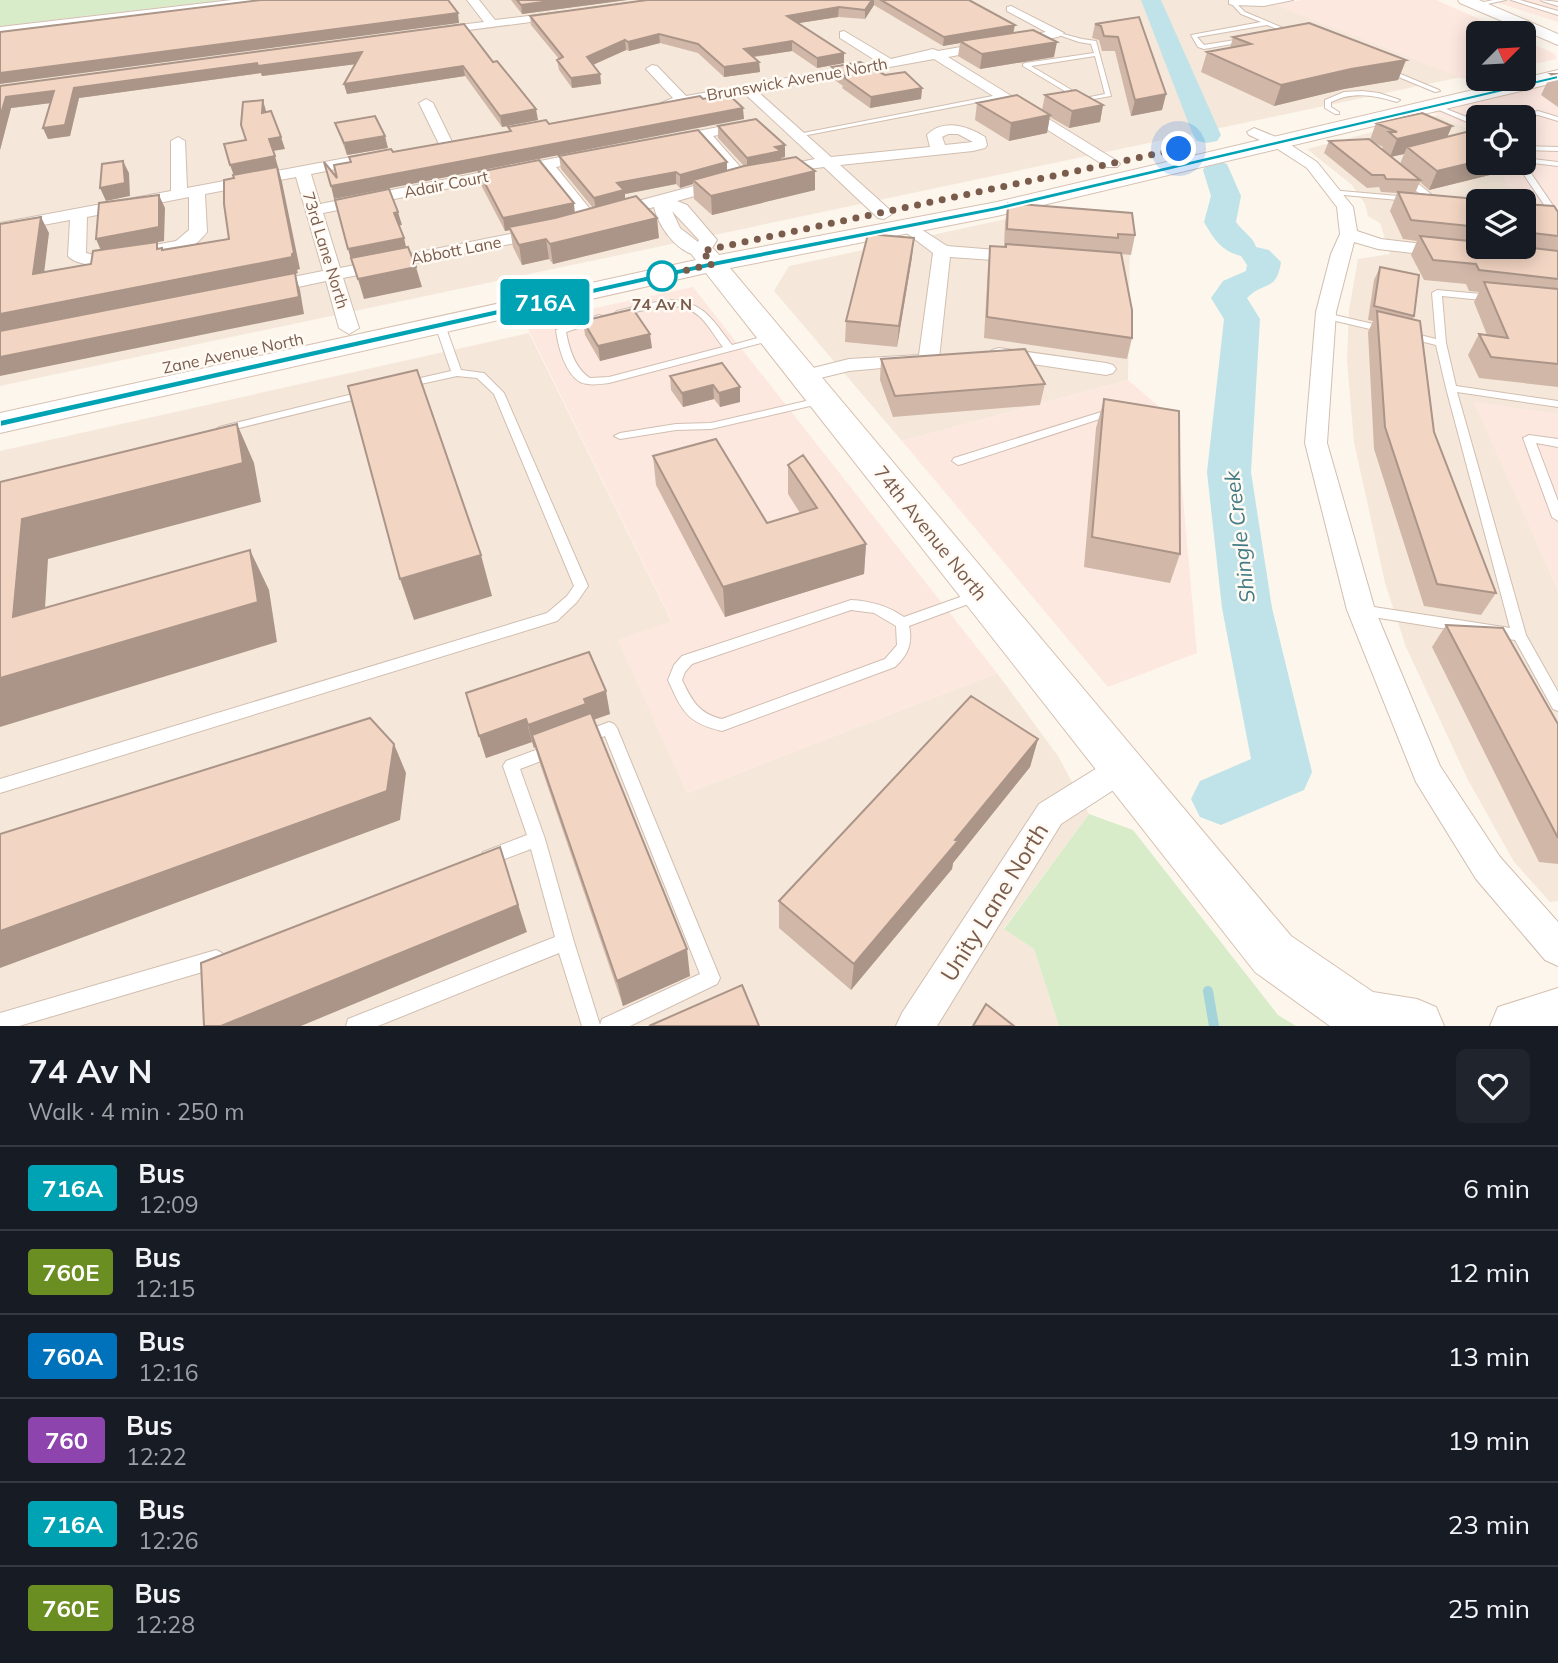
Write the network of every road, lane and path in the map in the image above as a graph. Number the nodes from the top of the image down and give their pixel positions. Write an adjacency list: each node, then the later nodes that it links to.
1 (260, 0): 17 (street)
2 (472, 0): 16 (street)
3 (1287, 0): 7 (street)
4 (1503, 0): 8 (lane)
5 (1514, 0): 12 (lane)
6 (1544, 0): 9 (lane)
7 (1233, 2): 15 (lane)
8 (1466, 3): 13 (street); 14 (street)
9 (1558, 4)
10 (1011, 9): 18 (street)
11 (577, 13): 16 (street)
12 (1558, 13)
13 (1502, 21)
14 (1502, 21)
15 (1268, 23): 19 (lane); 25 (lane)
16 (492, 24): 20 (street)
17 (0, 31)
18 (1058, 33): 29 (street, Brunswick Avenue North); 30 (lane)
19 (1291, 33): 23 (lane); 24 (lane)
20 (423, 34)
21 (1536, 34): 27 (street)
22 (844, 35): 31 (street)
23 (1279, 35)
24 (1300, 36)
25 (1254, 39)
26 (1536, 39): 28 (street)
27 (1558, 39)
28 (1558, 52)
29 (933, 53): 31 (street, Brunswick Avenue North); 38 (street)
30 (1097, 54): 41 (lane); 41 (lane)
31 (887, 62): 37 (street, Brunswick Avenue North)
32 (1374, 65): 39 (lane)
33 (653, 69): 40 (street)
34 (1536, 72): 35 (street, Zane Avenue North)
35 (1557, 73): 39 (street, Zane Avenue North)
36 (1466, 87): 39 (street, Zane Avenue North)
37 (746, 88): 40 (street, Brunswick Avenue North); 47 (street)
38 (1003, 96): 49 (lane); 62 (street)
39 (1435, 98): 46 (lane); 51 (street, Zane Avenue North); 52 (street, Zane Avenue North)
40 (682, 100): 44 (street, Brunswick Avenue North)
41 (1084, 100): 42 (lane)
42 (1073, 102)
43 (426, 103): 53 (street)
44 (656, 105)
45 (1536, 113): 48 (lane)
46 (1466, 117)
47 (780, 119): 49 (street); 68 (street)
48 (1558, 119)
49 (797, 135): 60 (street)
50 (178, 141): 71 (street)
51 (1241, 141): 52 (street); 59 (street, Zane Avenue North)
52 (1278, 143): 70 (street)
53 (446, 144)
54 (1536, 148): 55 (lane)
55 (1558, 149)
56 (939, 150): 60 (street, Abbott Lane)
57 (611, 152): 64 (street, Adair Court)
58 (380, 157): 65 (street)
59 (1180, 157): 62 (street, Zane Avenue North); 80 (street, Zane Avenue North)
60 (827, 162): 68 (street, Abbott Lane); 77 (street)
61 (1536, 163): 63 (lane)
62 (1112, 164): 77 (street, Zane Avenue North)
63 (1558, 164)
64 (546, 165): 75 (street, Adair Court); 78 (street)
65 (302, 171): 69 (street); 75 (street, 73rd Lane North)
66 (1397, 171): 73 (lane)
67 (1530, 175): 79 (lane)
68 (742, 178): 72 (street, Abbott Lane)
69 (197, 191): 71 (street); 76 (street)
70 (1333, 192): 73 (lane); 82 (street)
71 (179, 195): 76 (street)
72 (662, 200): 78 (street, Abbott Lane); 85 (street)
73 (1434, 201): 74 (lane)
74 (1445, 203)
75 (314, 210): 87 (street, 73rd Lane North)
76 (79, 213): 81 (street)
77 (884, 214): 85 (street, Zane Avenue North)
78 (590, 219): 87 (street, Abbott Lane)
79 (1558, 219)
80 (910, 227): 84 (street); 85 (street, Zane Avenue North)
81 (0, 228)
82 (1349, 234): 83 (street); 90 (street)
83 (1463, 247)
84 (942, 251): 86 (street); 98 (street)
85 (708, 258): 91 (street, Zane Avenue North); 92 (street, Zane Avenue North); 93 (street, 74th Avenue North)
86 (1034, 258)
87 (333, 274): 88 (street, Abbott Lane); 92 (street, 73rd Lane North)
88 (253, 290)
89 (1504, 300): 94 (lane)
90 (1326, 316): 94 (lane); 115 (street)
91 (440, 325): 100 (lane); 106 (street, Zane Avenue North)
92 (349, 328): 103 (street, Zane Avenue North)
93 (772, 337): 95 (lane); 101 (street, 74th Avenue North)
94 (1441, 343): 102 (lane)
95 (729, 348): 95 (lane)
96 (983, 355): 99 (street)
97 (956, 357): 98 (street)
98 (929, 359): 101 (street)
99 (1106, 369)
100 (457, 373): 107 (lane); 120 (lane)
101 (813, 388): 108 (lane); 114 (street, 74th Avenue North)
102 (1451, 388): 104 (lane); 117 (lane)
103 (0, 403)
104 (1558, 404)
105 (1128, 406): 110 (lane)
106 (0, 423)
107 (215, 431)
108 (620, 436)
109 (1558, 443): 111 (lane)
110 (958, 461)
111 (1544, 483): 112 (lane); 113 (lane)
112 (1558, 485)
113 (1558, 517)
114 (981, 595): 116 (lane); 119 (street, 74th Avenue North)
115 (1361, 610): 117 (lane); 124 (street)
116 (902, 623): 116 (lane)
117 (1519, 635): 118 (lane)
118 (1558, 705)
119 (1121, 769): 127 (street, 74th Avenue North); 132 (street, Unity Lane North)
120 (0, 786)
121 (537, 839): 122 (lane); 123 (lane); 131 (lane)
122 (474, 863)
123 (565, 942): 129 (lane); 130 (lane)
124 (1558, 948)
125 (234, 953): 128 (lane)
126 (1558, 1015): 134 (street)
127 (1365, 1021): 133 (street)
128 (0, 1022)
129 (355, 1026)
130 (591, 1026)
131 (609, 1026)
132 (915, 1026)
133 (1417, 1026)
134 (1517, 1026)

